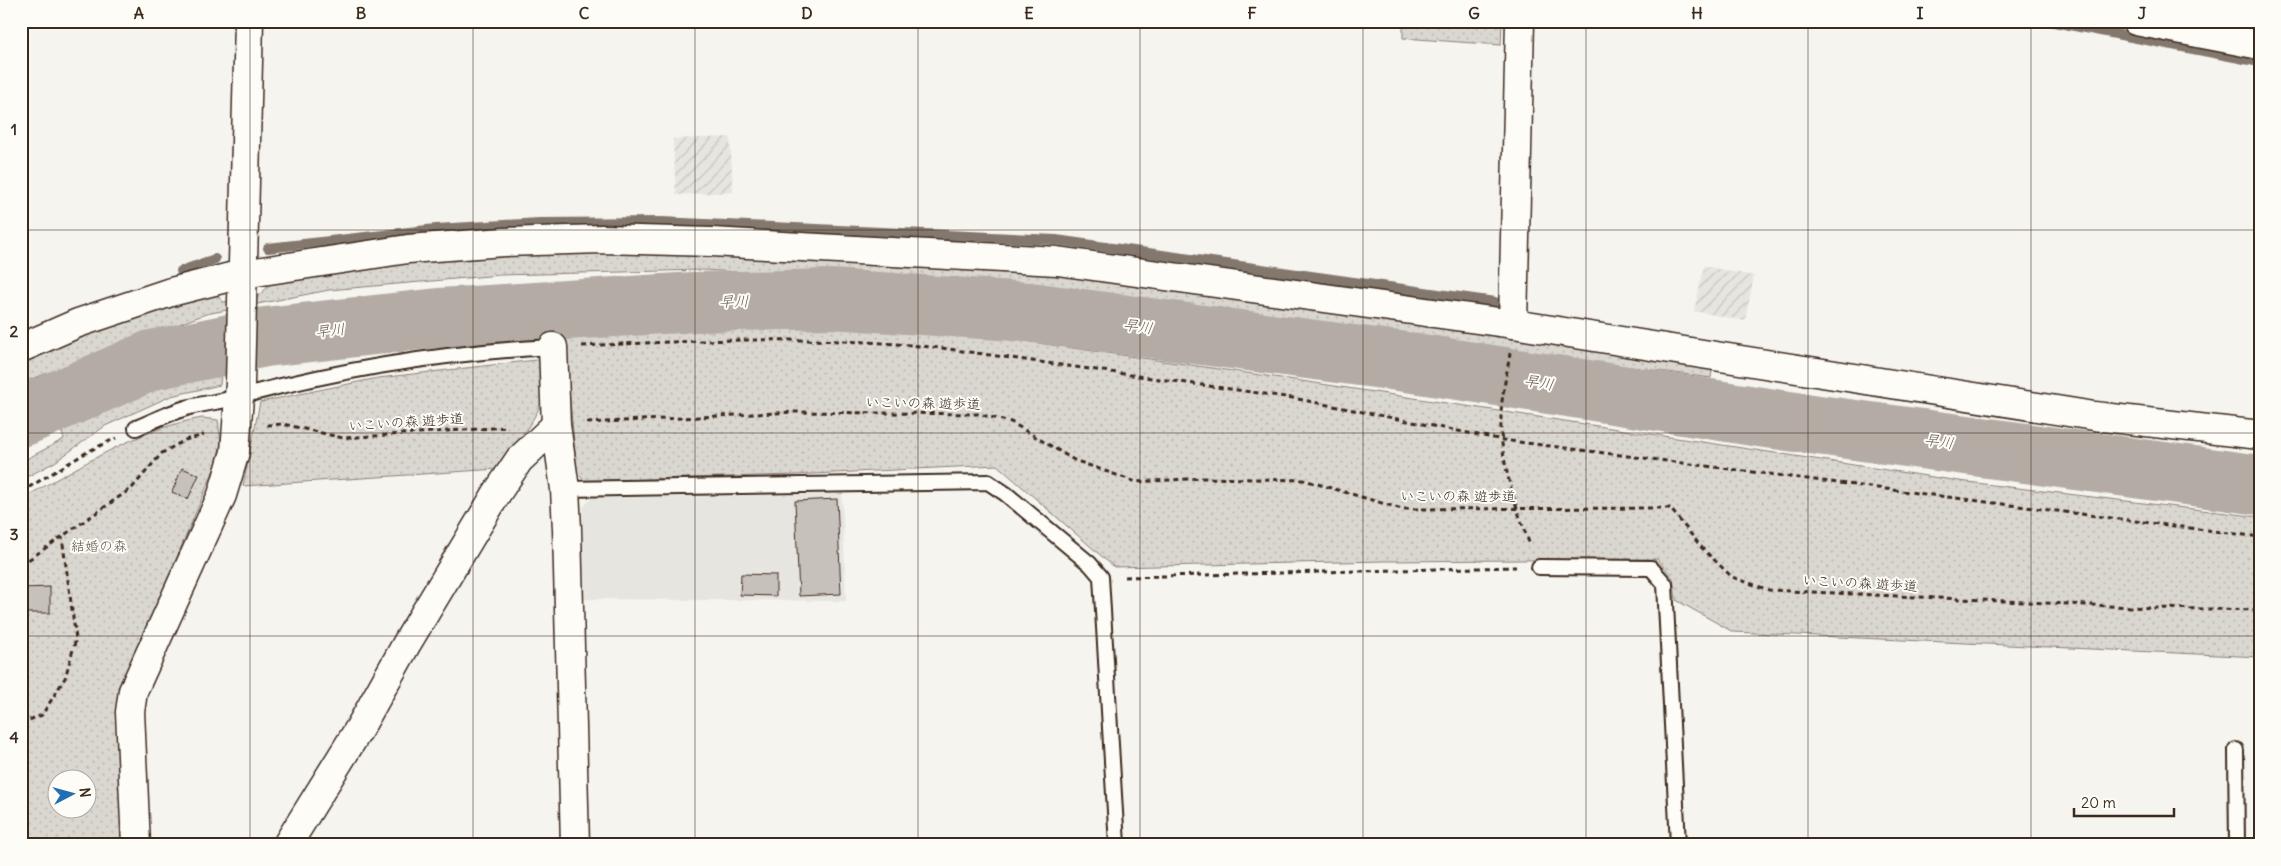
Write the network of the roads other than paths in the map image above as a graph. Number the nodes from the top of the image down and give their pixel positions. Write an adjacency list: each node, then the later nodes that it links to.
1 (249, 21): 5 (street)
2 (1520, 21): 6 (street)
3 (2136, 21): 4 (street)
4 (2260, 45)
5 (242, 284): 6 (street); 8 (street); 9 (street)
6 (1513, 324): 12 (street)
7 (553, 347): 9 (lane); 10 (street)
8 (21, 348)
9 (239, 390): 11 (lane); 16 (street)
10 (556, 425): 13 (street); 17 (street)
11 (136, 428)
12 (2260, 435)
13 (565, 490): 18 (street); 19 (lane)
14 (1539, 567): 20 (lane)
15 (2236, 750): 21 (lane)
16 (136, 845)
17 (287, 845)
18 (575, 845)
19 (1117, 845)
20 (1678, 845)
21 (2237, 845)

